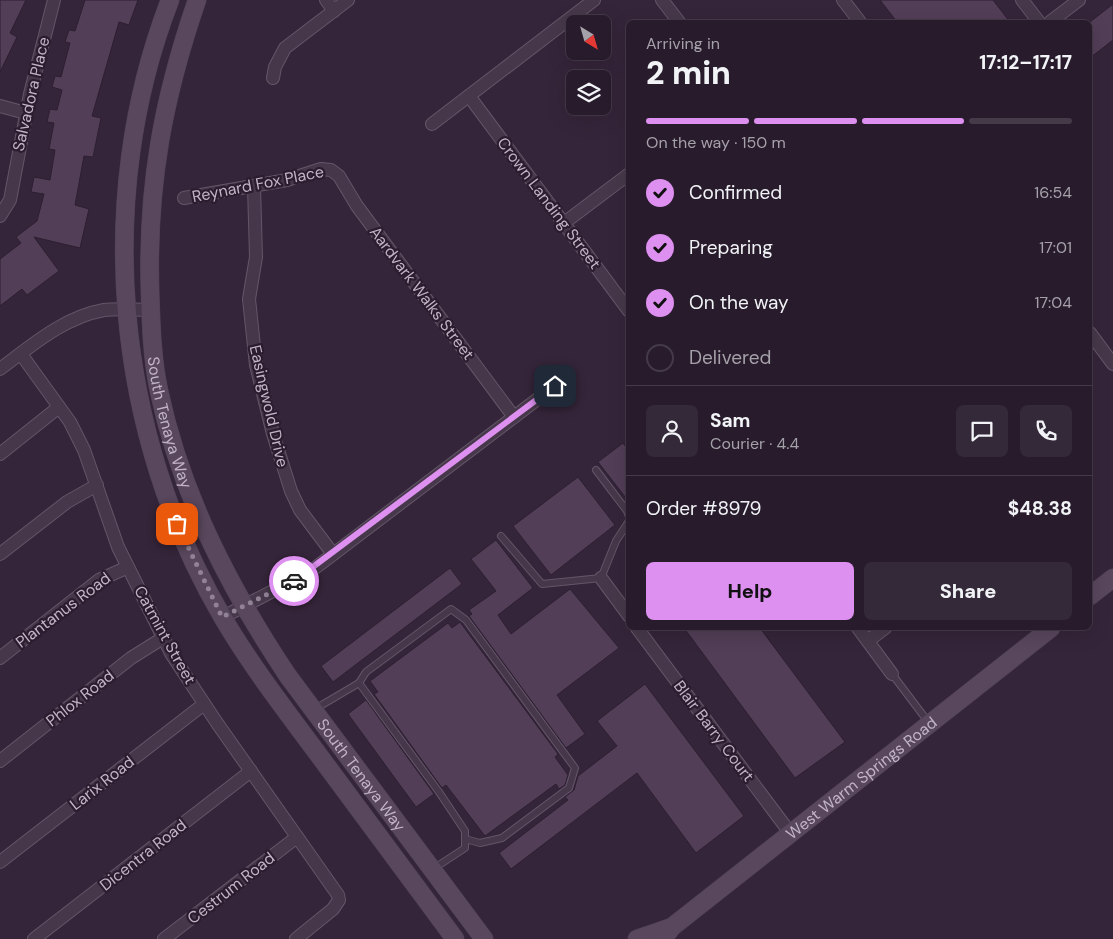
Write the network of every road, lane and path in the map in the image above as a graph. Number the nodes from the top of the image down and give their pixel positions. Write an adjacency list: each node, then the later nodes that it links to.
1 (54, 0): 19 (street, Salvadora Place)
2 (170, 0): 28 (street, South Tenaya Way)
3 (197, 0): 29 (street, South Tenaya Way)
4 (326, 0): 11 (street)
5 (348, 0): 11 (street)
6 (594, 0): 17 (street)
7 (662, 0): 12 (street)
8 (843, 0): 13 (street)
9 (1022, 0): 14 (street)
10 (1079, 0): 15 (street)
11 (334, 11): 16 (street)
12 (677, 20)
13 (858, 20)
14 (1037, 20)
15 (1053, 20)
16 (273, 78)
17 (469, 96): 20 (street); 26 (street, Crown Landing Street)
18 (0, 106): 19 (street)
19 (26, 113): 25 (street, Salvadora Place)
20 (432, 124)
21 (331, 170): 23 (street, Reynard Fox Place); 36 (street, Aardvark Walks Street)
22 (626, 176): 26 (street)
23 (254, 186): 24 (street, Reynard Fox Place); 44 (street, Easingwold Drive)
24 (184, 198)
25 (0, 216)
26 (564, 223): 27 (street, Crown Landing Street)
27 (626, 307)
28 (127, 310): 29 (street); 31 (street); 51 (street, South Tenaya Way)
29 (151, 310): 49 (street, South Tenaya Way)
30 (1092, 336): 32 (street)
31 (20, 354): 33 (street); 35 (street, Catmint Street)
32 (1113, 364)
33 (0, 369)
34 (568, 376): 36 (street)
35 (59, 407): 37 (street); 39 (street, Catmint Street)
36 (514, 417): 44 (street)
37 (0, 454)
38 (596, 470): 40 (lane)
39 (97, 486): 43 (street); 45 (street, Catmint Street)
40 (626, 510)
41 (626, 526): 46 (lane)
42 (501, 536): 46 (lane)
43 (0, 554)
44 (332, 554): 49 (street)
45 (128, 567): 56 (street, Catmint Street); 58 (street, Plantanus Road)
46 (601, 578): 50 (street)
47 (1113, 578): 48 (street)
48 (1092, 594)
49 (243, 607): 51 (street); 62 (street, South Tenaya Way)
50 (626, 612)
51 (222, 617): 75 (street, South Tenaya Way)
52 (638, 630): 66 (street, Blair Barry Court)
53 (860, 630): 57 (street)
54 (882, 630): 57 (street)
55 (1048, 630): 63 (street, West Warm Springs Road)
56 (163, 638): 61 (street, Catmint Street); 64 (street, Phlox Road)
57 (868, 641): 59 (street)
58 (0, 658)
59 (892, 674): 63 (lane)
60 (358, 683): 62 (lane); 68 (lane); 68 (lane)
61 (204, 704): 65 (street, Catmint Street); 69 (street, Larix Road)
62 (313, 711): 70 (street, South Tenaya Way)
63 (930, 724): 66 (street, West Warm Springs Road)
64 (0, 760)
65 (251, 771): 67 (street, Catmint Street); 72 (street, Dicentra Road)
66 (791, 834): 71 (street, West Warm Springs Road)
67 (297, 836): 73 (street, Cestrum Road); 74 (street, Catmint Street)
68 (465, 839): 70 (lane)
69 (0, 862)
70 (432, 870): 76 (street, South Tenaya Way)
71 (667, 933): 77 (street, West Warm Springs Road)
72 (34, 939)
73 (164, 939)
74 (296, 939)
75 (455, 939)
76 (484, 939)
77 (636, 939)

